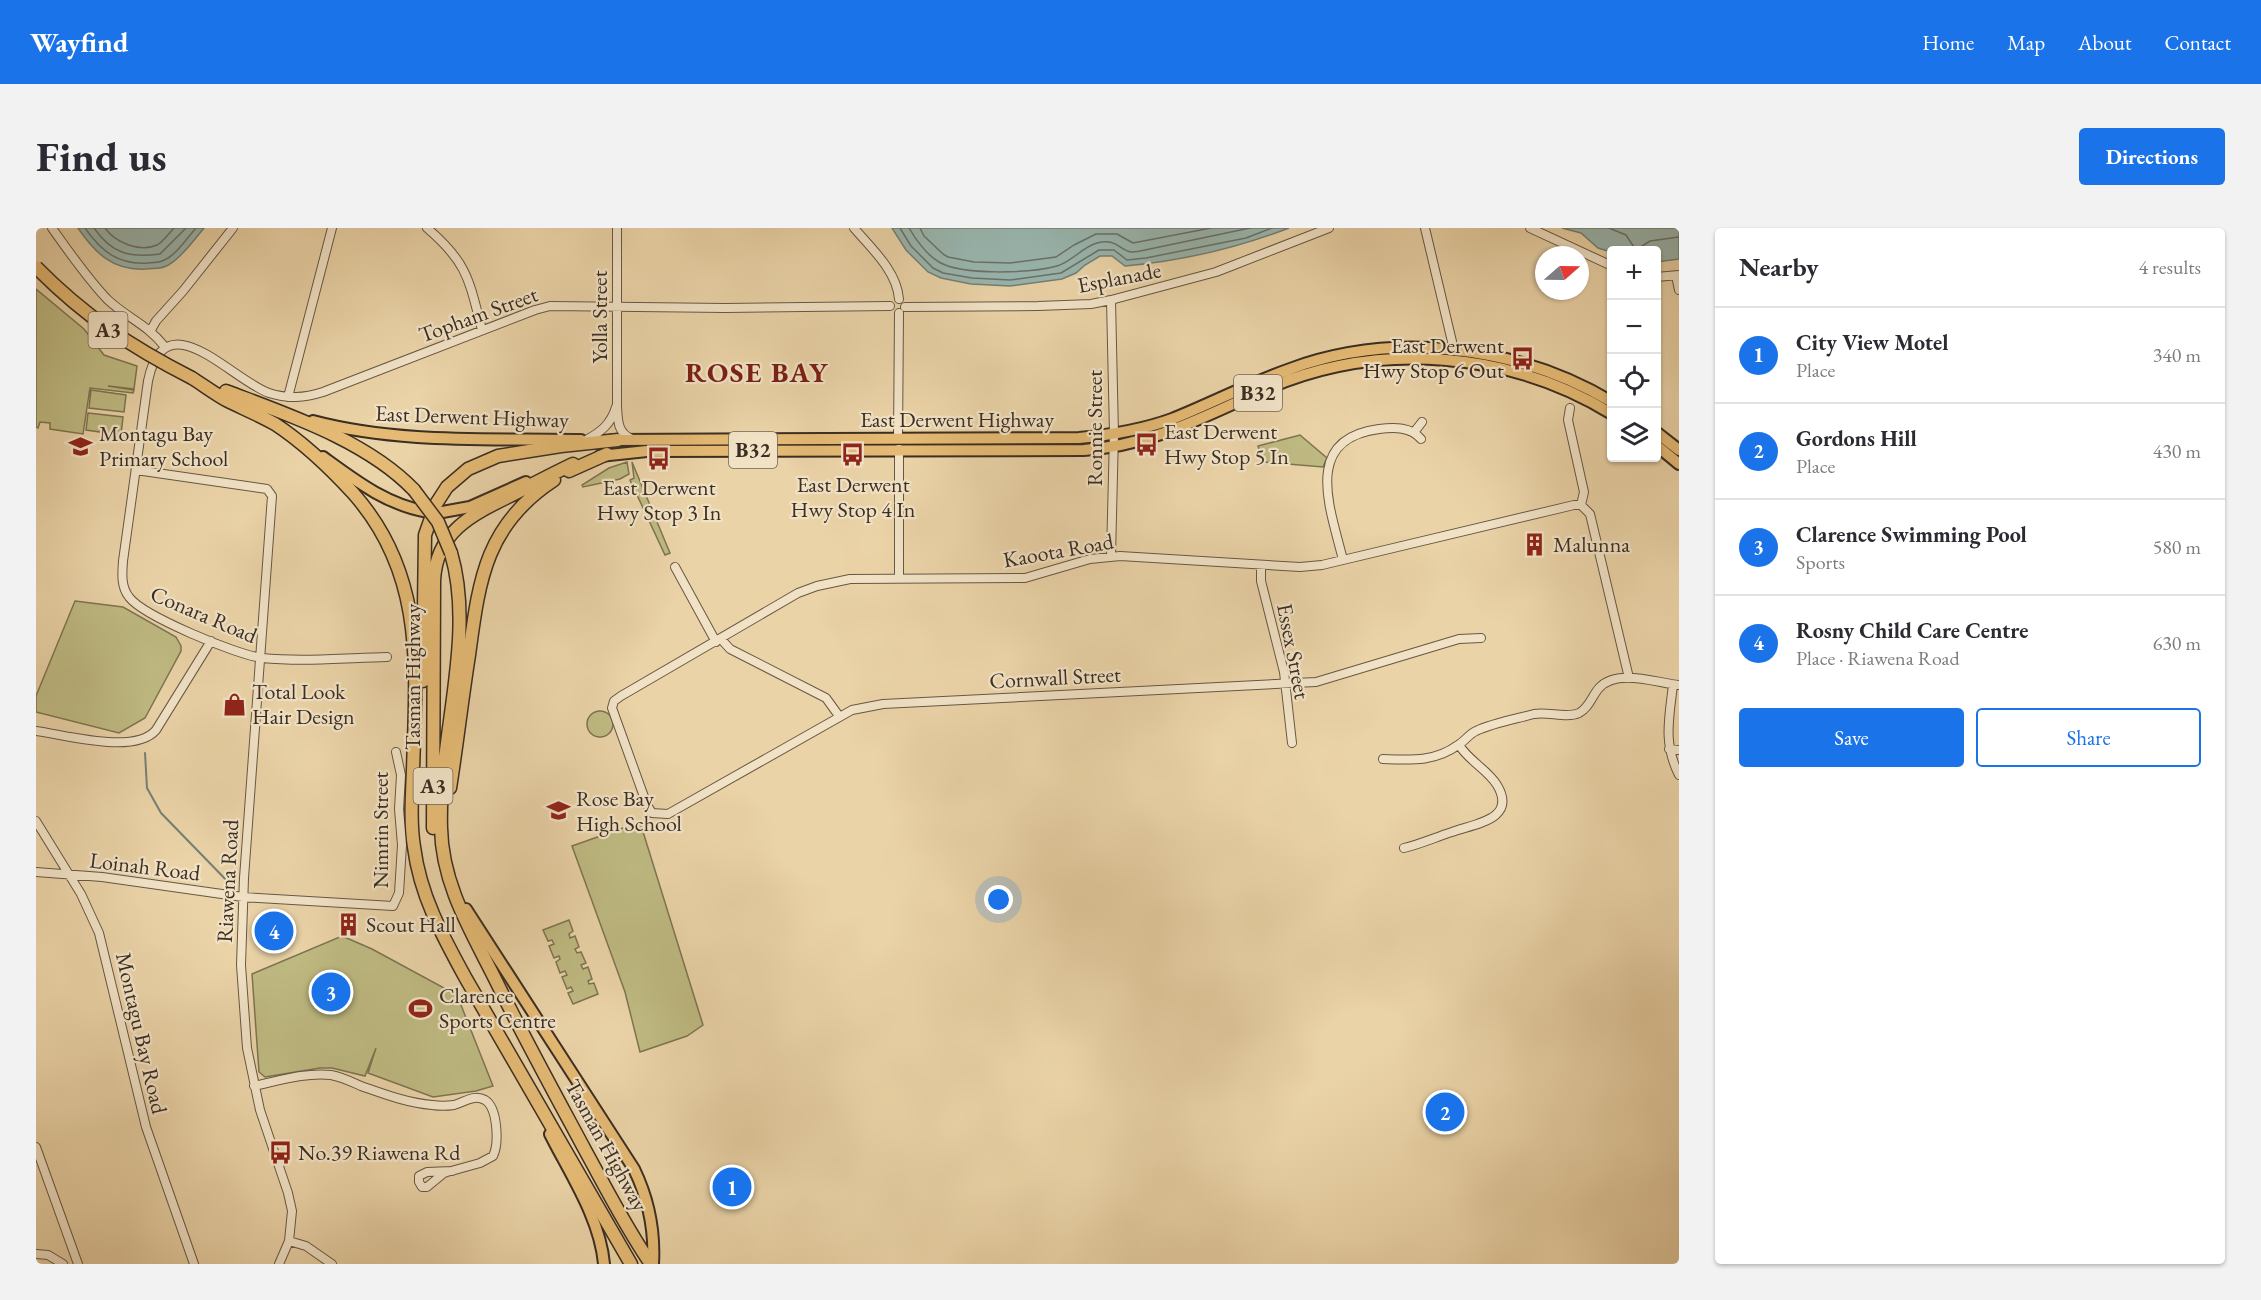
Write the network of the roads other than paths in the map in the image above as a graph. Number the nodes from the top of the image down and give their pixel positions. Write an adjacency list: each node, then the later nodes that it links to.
1 (52, 228): 21 (street)
2 (233, 228): 21 (street)
3 (332, 228): 26 (street)
4 (427, 228): 22 (street)
5 (616, 228): 17 (street, Yolla Street)
6 (854, 228): 15 (street)
7 (1329, 228): 16 (street, Esplanade)
8 (1425, 228): 24 (street)
9 (1530, 228): 10 (street)
10 (1607, 264)
11 (36, 267): 25 (highway, Tasman Highway / A3, bridge)
12 (1677, 275): 13 (street); 14 (street)
13 (1661, 277)
14 (1679, 290)
15 (898, 299): 18 (street); 19 (street)
16 (1111, 300): 19 (street, Esplanade); 35 (street, Ronnie Street)
17 (617, 306): 18 (street, Topham Street); 22 (street, Topham Street); 28 (street, Yolla Street)
18 (890, 306): 20 (street)
19 (905, 307): 20 (street)
20 (899, 313): 41 (street)
21 (151, 330): 23 (street)
22 (482, 330): 26 (street, Topham Street)
23 (165, 347): 26 (street, Topham Street); 48 (street, Conara Road)
24 (1454, 350): 27 (main road, East Derwent Highway / B32); 35 (main road, East Derwent Highway / B32)
25 (192, 378): 31 (highway, Tasman Highway / A3); 33 (highway, Tasman Highway / A3); 71 (highway, Tasman Highway / A3)
26 (288, 397)
27 (1607, 400)
28 (617, 406): 38 (street); 40 (street, Yolla Street)
29 (1570, 408): 49 (street)
30 (1607, 412): 42 (main road, East Derwent Highway / B32)
31 (281, 413): 38 (main road, East Derwent Highway / B32); 76 (highway, Tasman Highway / A3, bridge)
32 (1422, 422): 34 (street)
33 (283, 430): 46 (main road, East Derwent Highway / A3); 71 (highway, Tasman Highway / A3)
34 (1415, 431): 37 (street); 51 (street)
35 (1114, 434): 41 (main road, East Derwent Highway / B32); 42 (street, Ronnie Street)
36 (1661, 436): 44 (main road)
37 (1421, 439)
38 (586, 440): 39 (main road, East Derwent Highway / B32)
39 (618, 440): 40 (main road, East Derwent Highway / B32); 71 (highway, B32)
40 (638, 440): 41 (main road, East Derwent Highway / B32)
41 (898, 444): 42 (main road, East Derwent Highway / B32); 45 (main road, East Derwent Highway / B32); 54 (street)
42 (1113, 448): 50 (street, Ronnie Street)
43 (1661, 450): 47 (main road)
44 (1679, 450)
45 (607, 454): 46 (main road, East Derwent Highway / B32); 76 (highway)
46 (573, 464): 82 (highway, Tasman Highway / A3)
47 (1679, 464)
48 (136, 470): 57 (street, Conara Road); 58 (street, Riawena Road)
49 (1581, 505): 51 (street, Kaoota Road); 60 (street)
50 (1111, 556): 52 (street, Kaoota Road); 54 (street, Kaoota Road)
51 (1343, 560): 52 (street, Kaoota Road)
52 (1261, 565): 61 (street, Essex Street)
53 (675, 567): 56 (street)
54 (899, 578): 56 (street, Kaoota Road)
55 (1481, 638): 61 (street, Cornwall Street)
56 (718, 640): 63 (street); 73 (street, Kaoota Road)
57 (211, 641): 58 (street, Conara Road); 64 (street)
58 (261, 657): 59 (street, Conara Road); 80 (street, Riawena Road)
59 (387, 657)
60 (1629, 678): 62 (street); 66 (street)
61 (1285, 684): 63 (street, Cornwall Street); 65 (street, Essex Street)
62 (1676, 685): 67 (street)
63 (839, 716): 73 (street, Cornwall Street)
64 (36, 731)
65 (1292, 743)
66 (1459, 745): 70 (street); 75 (street)
67 (1669, 749): 68 (street); 72 (street)
68 (1679, 750)
69 (396, 752): 81 (street, Nimrin Street)
70 (1383, 759)
71 (413, 762): 84 (highway, Tasman Highway / A3)
72 (1679, 775)
73 (652, 813)
74 (36, 821): 78 (street, Montagu Bay Road)
75 (1404, 848)
76 (444, 861): 79 (highway, Tasman Highway / A3)
77 (36, 872): 78 (street, Loinah Road)
78 (70, 875): 80 (street, Loinah Road); 91 (street, Montagu Bay Road)
79 (447, 875): 82 (highway, Tasman Highway / A3); 96 (main road)
80 (243, 897): 81 (street, Loinah Road); 83 (street, Riawena Road)
81 (393, 906)
82 (528, 1046): 96 (highway, Tasman Highway / A3)
83 (254, 1086): 86 (street); 87 (street, Riawena Road)
84 (533, 1095): 94 (main road, Tasman Highway / A3); 95 (highway, Tasman Highway / A3)
85 (36, 1147): 90 (street)
86 (452, 1171)
87 (289, 1241): 92 (street, Riawena Road); 93 (street)
88 (36, 1254): 89 (street)
89 (63, 1264)
90 (78, 1264)
91 (194, 1264)
92 (279, 1264)
93 (332, 1264)
94 (602, 1264)
95 (631, 1264)
96 (652, 1264)

